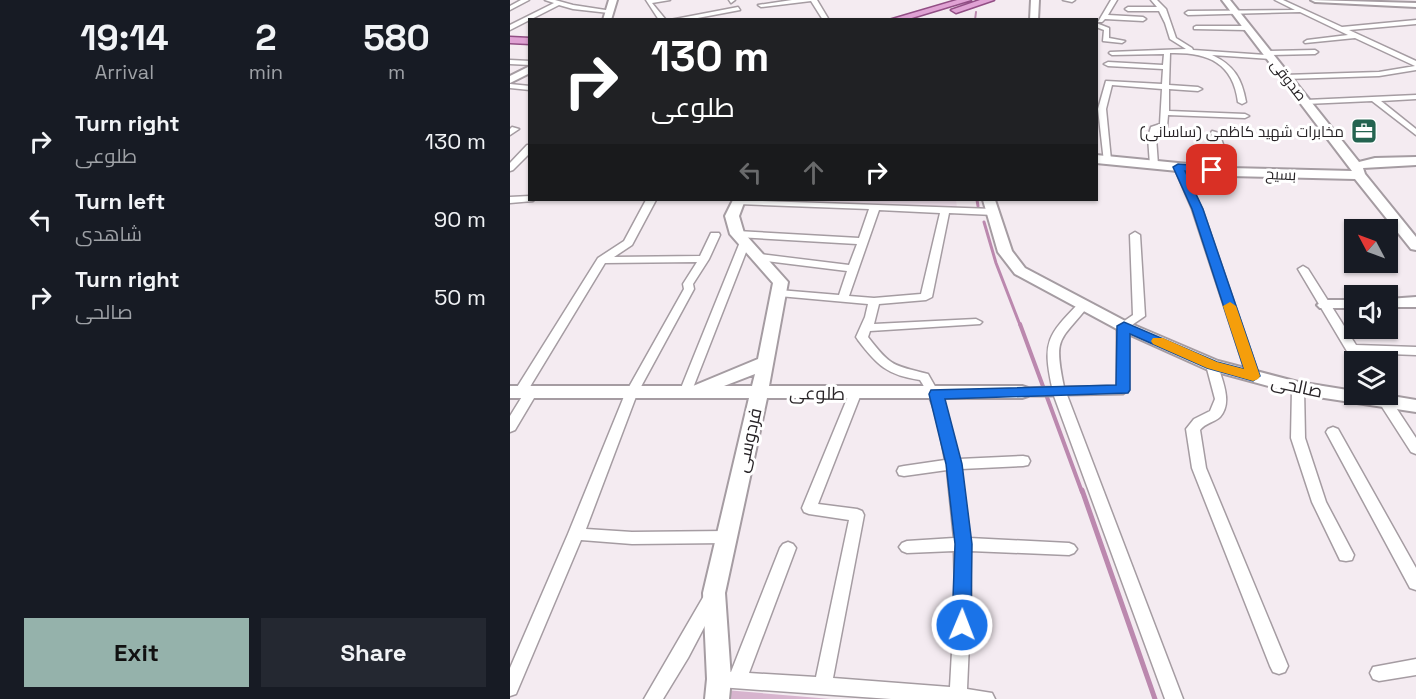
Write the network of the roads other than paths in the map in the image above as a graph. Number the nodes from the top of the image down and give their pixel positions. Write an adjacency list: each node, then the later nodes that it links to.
1 (526, 0): 20 (street)
2 (548, 0): 17 (street)
3 (613, 0): 27 (street)
4 (667, 0): 16 (street)
5 (812, 0): 18 (street); 32 (street)
6 (967, 0): 33 (main road)
7 (990, 0): 34 (main road)
8 (1035, 0): 35 (street)
9 (1066, 0): 10 (street)
10 (1071, 0)
11 (1114, 0): 21 (street)
12 (1154, 0): 23 (street)
13 (1226, 0): 26 (street, صدوقی)
14 (1278, 0): 24 (street)
15 (1315, 0): 19 (street)
16 (649, 1): 30 (street)
17 (557, 4): 27 (street); 29 (street)
18 (760, 5)
19 (1416, 5)
20 (510, 8)
21 (1111, 8): 23 (street); 28 (street)
22 (738, 9): 31 (street)
23 (1163, 9): 50 (street)
24 (1302, 12): 26 (street); 44 (street)
25 (1188, 13): 26 (street)
26 (1235, 13): 43 (street, صدوقی)
27 (608, 15)
28 (1103, 17): 36 (street); 38 (street)
29 (531, 18)
30 (662, 18)
31 (685, 18)
32 (824, 18)
33 (900, 18)
34 (930, 18)
35 (1034, 18)
36 (1143, 19)
37 (527, 20): 41 (street)
38 (1098, 22)
39 (1416, 22): 44 (street)
40 (1098, 25): 48 (street)
41 (510, 28)
42 (1196, 28): 43 (street)
43 (1247, 28): 54 (street, صدوقی)
44 (1342, 29): 45 (street)
45 (1356, 36): 49 (street); 56 (street)
46 (510, 37): 47 (main road)
47 (528, 39)
48 (1122, 41)
49 (1307, 42)
50 (1196, 51): 52 (street); 54 (street); 71 (street)
51 (1112, 52): 52 (street)
52 (1167, 52): 61 (street)
53 (1315, 52): 54 (street)
54 (1269, 55): 63 (street, صدوقی)
55 (1416, 58): 56 (street)
56 (1405, 60): 60 (street)
57 (510, 62): 58 (street)
58 (528, 63)
59 (1108, 64): 61 (street)
60 (1416, 66): 63 (street)
61 (1167, 67): 67 (street)
62 (527, 72): 64 (street)
63 (1287, 77): 72 (street, صدوقی)
64 (510, 80)
65 (510, 86): 66 (street)
66 (528, 87)
67 (1167, 87): 68 (street); 74 (street); 80 (street)
68 (1198, 89)
69 (1412, 98): 70 (street); 73 (street)
70 (1375, 100): 72 (street); 77 (street)
71 (1242, 102)
72 (1306, 102): 78 (street, صدوقی)
73 (1416, 103)
74 (1165, 113): 75 (street); 83 (street)
75 (1245, 116)
76 (1215, 133): 87 (street)
77 (1416, 133)
78 (1340, 146): 82 (street); 86 (street, صدوقی)
79 (528, 149): 85 (street)
80 (1102, 160): 83 (street, بسیح)
81 (1416, 161): 82 (street, بسیح)
82 (1375, 162): 86 (street, بسیح)
83 (1154, 165): 84 (street, بسیح)
84 (1178, 167): 87 (street, بسیح); 121 (street)
85 (510, 168)
86 (1358, 171): 87 (street, بسیح); 100 (street, صدوقی)
87 (1229, 172)
88 (528, 199): 89 (street)
89 (510, 200)
90 (650, 201): 103 (street)
91 (739, 201): 98 (street)
92 (758, 201): 94 (street)
93 (991, 206): 95 (street); 111 (street, صالحی)
94 (874, 207): 95 (street); 99 (street)
95 (945, 211): 108 (street)
96 (715, 235): 102 (street)
97 (1134, 235): 115 (street)
98 (741, 238): 99 (street); 101 (street); 127 (street)
99 (863, 241): 104 (street)
100 (1416, 246)
101 (759, 258): 104 (street); 106 (street)
102 (704, 259): 103 (street); 128 (street)
103 (602, 260): 124 (street)
104 (853, 269): 107 (street)
105 (1303, 269): 113 (street)
106 (779, 293): 107 (street); 119 (street, فردوسی)
107 (843, 298): 108 (street)
108 (874, 301): 116 (street)
109 (1416, 302): 110 (street)
110 (1398, 303)
111 (1084, 304): 115 (street, صالحی); 123 (street)
112 (1344, 304): 113 (street)
113 (1325, 305): 117 (street)
114 (976, 322): 116 (street)
115 (1124, 326): 120 (street, صالحی); 123 (street, طلوعی)
116 (867, 328): 130 (street)
117 (1352, 349): 118 (street)
118 (1416, 351)
119 (766, 362): 125 (street, فردوسی); 127 (street)
120 (1212, 365): 121 (street, صالحی); 150 (street)
121 (1253, 376): 122 (street, صالحی)
122 (1298, 388): 131 (street, صالحی); 147 (street)
123 (1059, 391): 126 (street, طلوعی); 160 (street)
124 (520, 392): 128 (street, طلوعی); 135 (street)
125 (759, 392): 127 (street, طلوعی); 129 (street, طلوعی); 142 (street, فردوسی)
126 (1022, 392): 130 (street, طلوعی)
127 (686, 393): 128 (street, طلوعی)
128 (631, 394): 141 (street)
129 (855, 394): 130 (street, طلوعی); 154 (street)
130 (936, 394): 139 (street)
131 (1344, 394)
132 (1398, 402): 134 (street, صالحی)
133 (1387, 405): 137 (street)
134 (1416, 406)
135 (510, 428)
136 (1333, 432): 148 (street)
137 (1416, 449)
138 (1023, 461): 139 (street)
139 (954, 464): 140 (street); 143 (street)
140 (904, 471)
141 (576, 534): 142 (street); 155 (street)
142 (726, 537): 149 (street, فردوسی)
143 (963, 544): 144 (street); 146 (street); 156 (street)
144 (908, 547)
145 (788, 548): 153 (street)
146 (1069, 549)
147 (1346, 555)
148 (1416, 583)
149 (714, 593): 153 (street, فردوسی); 157 (street)
150 (1279, 666)
151 (1416, 668): 152 (street)
152 (1379, 673)
153 (728, 680): 154 (street); 158 (street, فردوسی)
154 (823, 686): 156 (street)
155 (510, 688)
156 (958, 696): 159 (street)
157 (653, 699)
158 (717, 699)
159 (986, 699)
160 (1174, 699)

